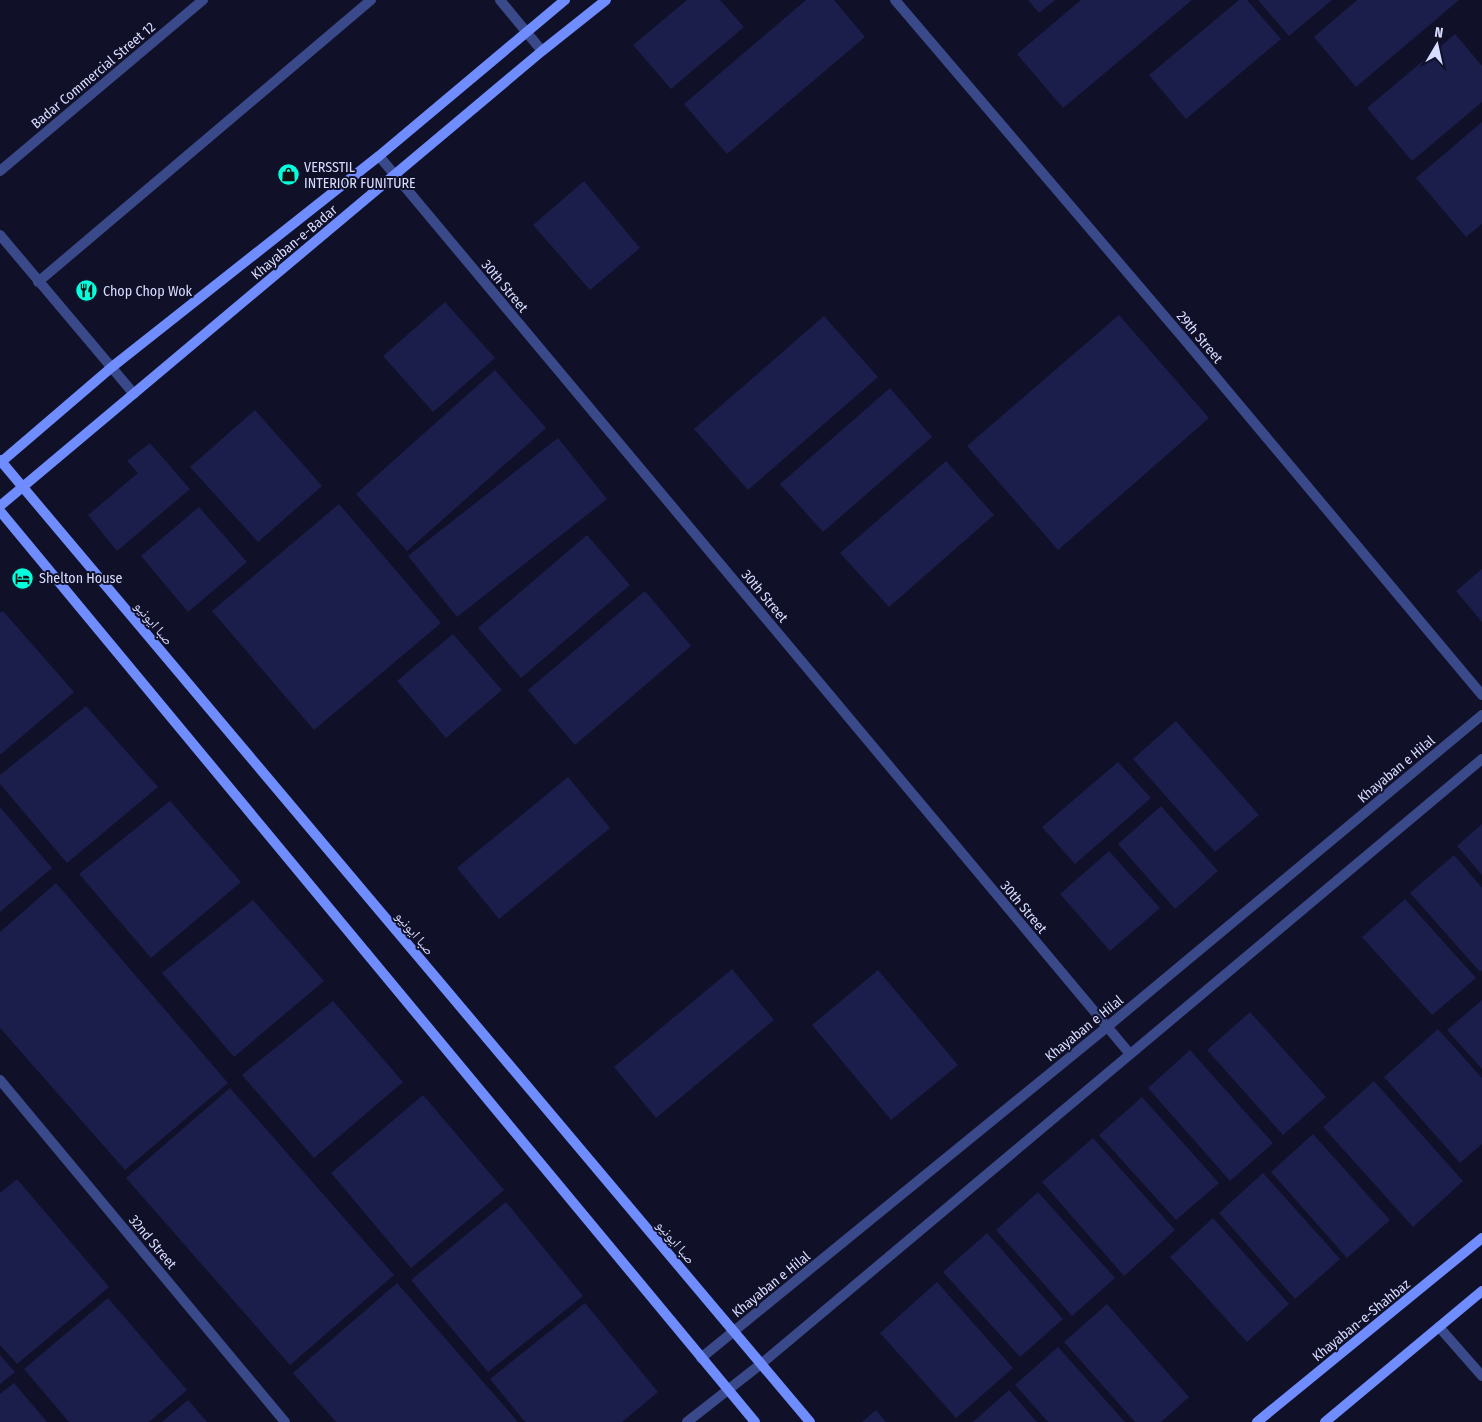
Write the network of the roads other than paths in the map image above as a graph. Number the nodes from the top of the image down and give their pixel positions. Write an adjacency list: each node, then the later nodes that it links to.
1 (203, 0): 10 (street, Badar Commercial Street 12)
2 (371, 0): 13 (street)
3 (500, 0): 7 (street)
4 (565, 0): 7 (main road, Khayaban-e-Badar)
5 (606, 0): 8 (main road, Khayaban-e-Badar)
6 (895, 0): 20 (street, 29th Street)
7 (527, 32): 8 (street); 9 (main road, Khayaban-e-Badar)
8 (542, 51): 11 (main road, Khayaban-e-Badar)
9 (379, 156): 11 (street, 30th Street); 14 (main road, Khayaban-e-Badar)
10 (0, 171)
11 (395, 175): 15 (main road, Khayaban-e-Badar); 23 (street, 30th Street)
12 (0, 234): 13 (street)
13 (38, 282): 14 (street)
14 (112, 367): 15 (street); 16 (main road, Khayaban-e-Badar)
15 (134, 394): 17 (main road, Khayaban-e-Badar)
16 (0, 462): 17 (main road, صبا ایونیو)
17 (22, 488): 18 (main road, Khayaban-e-Badar); 29 (main road, صبا ایونیو)
18 (0, 506)
19 (0, 511): 30 (main road)
20 (1482, 695)
21 (1482, 715): 23 (street, Khayaban e Hilal)
22 (1482, 759): 24 (street)
23 (1107, 1027): 24 (street, 30th Street); 29 (street, Khayaban e Hilal)
24 (1130, 1054): 31 (street)
25 (0, 1080): 34 (street, 32nd Street)
26 (1482, 1238): 38 (main road, Khayaban-e-Shahbaz)
27 (1482, 1291): 28 (main road)
28 (1439, 1327): 32 (street); 39 (main road)
29 (734, 1332): 30 (street, Khayaban e Hilal); 31 (main road, صبا ایونیو)
30 (701, 1358): 33 (main road)
31 (761, 1364): 33 (street); 37 (main road, صبا ایونیو)
32 (1482, 1376)
33 (728, 1390): 35 (street); 36 (main road)
34 (285, 1422)
35 (687, 1422)
36 (756, 1422)
37 (810, 1422)
38 (1257, 1422)
39 (1325, 1422)

